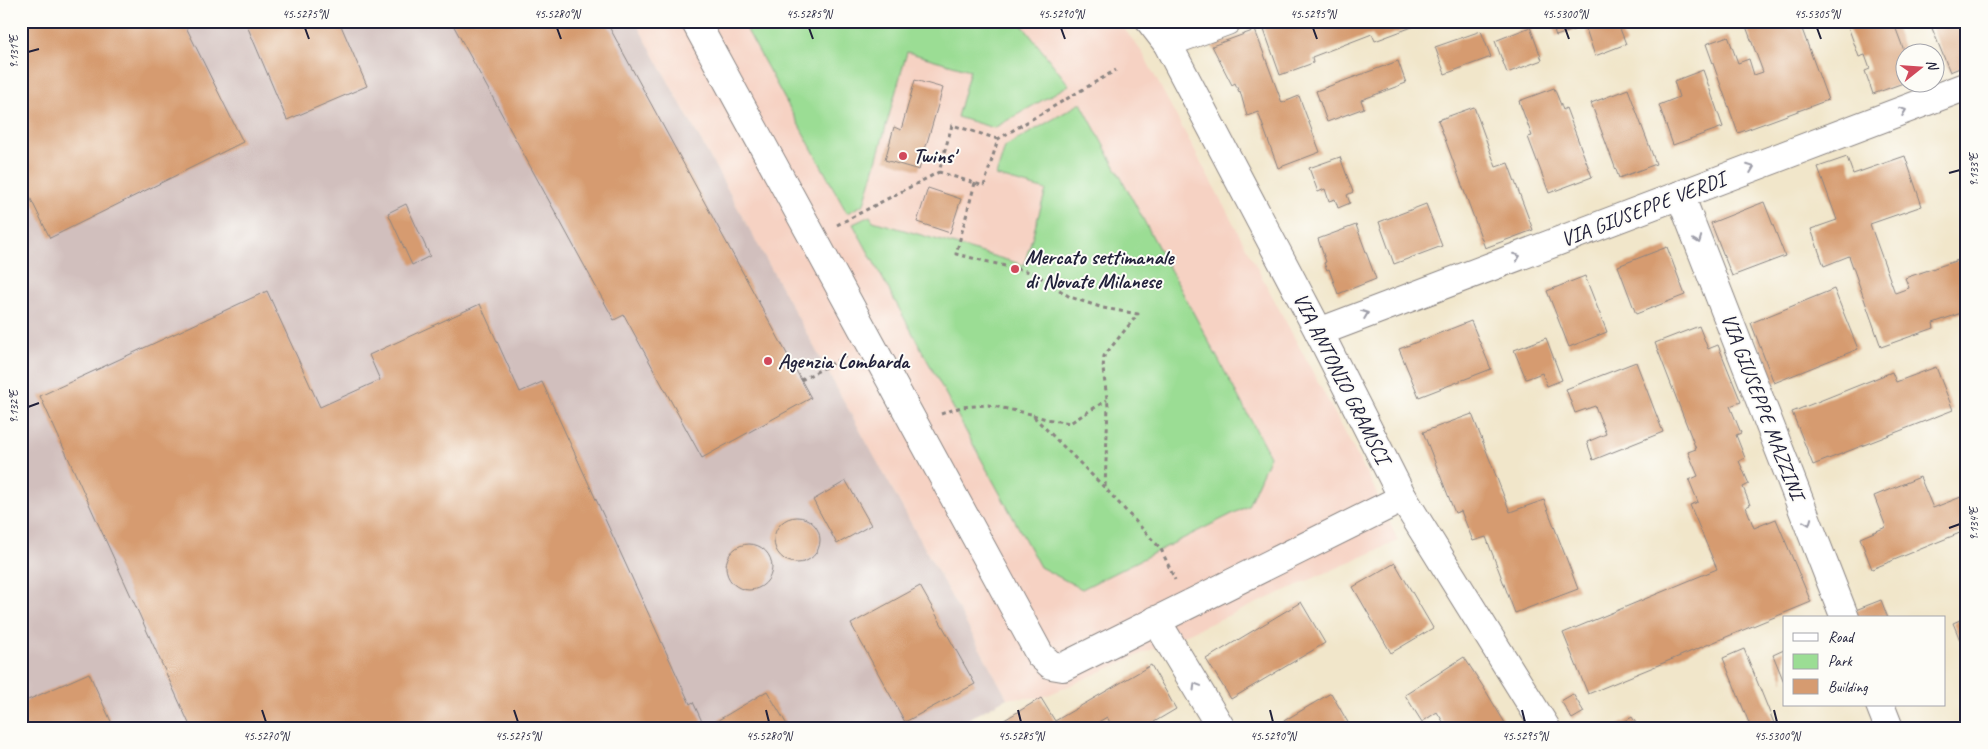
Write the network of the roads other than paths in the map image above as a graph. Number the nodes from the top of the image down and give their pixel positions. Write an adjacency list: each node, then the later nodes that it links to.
1 (695, 21): 10 (street)
2 (1150, 21): 4 (street, VIA ANTONIO GRAMSCI)
3 (1227, 21): 4 (street)
4 (1167, 43): 7 (street, VIA ANTONIO GRAMSCI)
5 (1967, 86): 6 (street, VIA GIUSEPPE VERDI, one-way to 5)
6 (1680, 195): 7 (street, VIA GIUSEPPE VERDI, one-way to 6); 9 (street, VIA GIUSEPPE MAZZINI, one-way to 9)
7 (1320, 332): 8 (street, VIA ANTONIO GRAMSCI)
8 (1403, 498): 10 (street); 13 (street, VIA ANTONIO GRAMSCI)
9 (1844, 616)
10 (1156, 620): 12 (street, one-way to 10)
11 (1880, 706): 14 (street)
12 (1222, 728)
13 (1546, 728)
14 (1888, 728)

